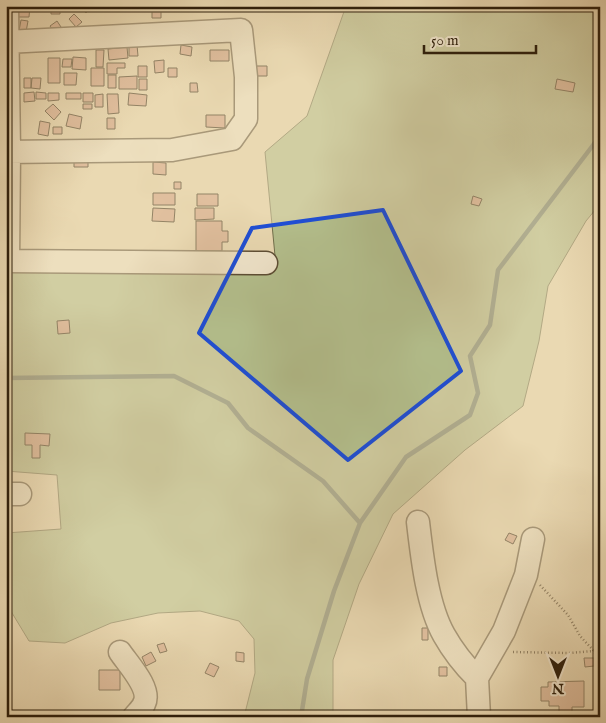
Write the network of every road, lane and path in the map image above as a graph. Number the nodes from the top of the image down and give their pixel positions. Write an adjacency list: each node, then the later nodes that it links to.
1 (7, 6): 2 (street)
2 (6, 42): 3 (street); 3 (street)
3 (8, 152): 4 (street)
4 (7, 261): 5 (street)
5 (266, 264)
6 (418, 522): 12 (street)
7 (533, 539): 8 (street)
8 (526, 574): 9 (path); 12 (street)
9 (594, 651): 11 (path); 12 (path)
10 (120, 652): 13 (street)
11 (600, 665)
12 (480, 672): 14 (street)
13 (134, 717)
14 (479, 717)

